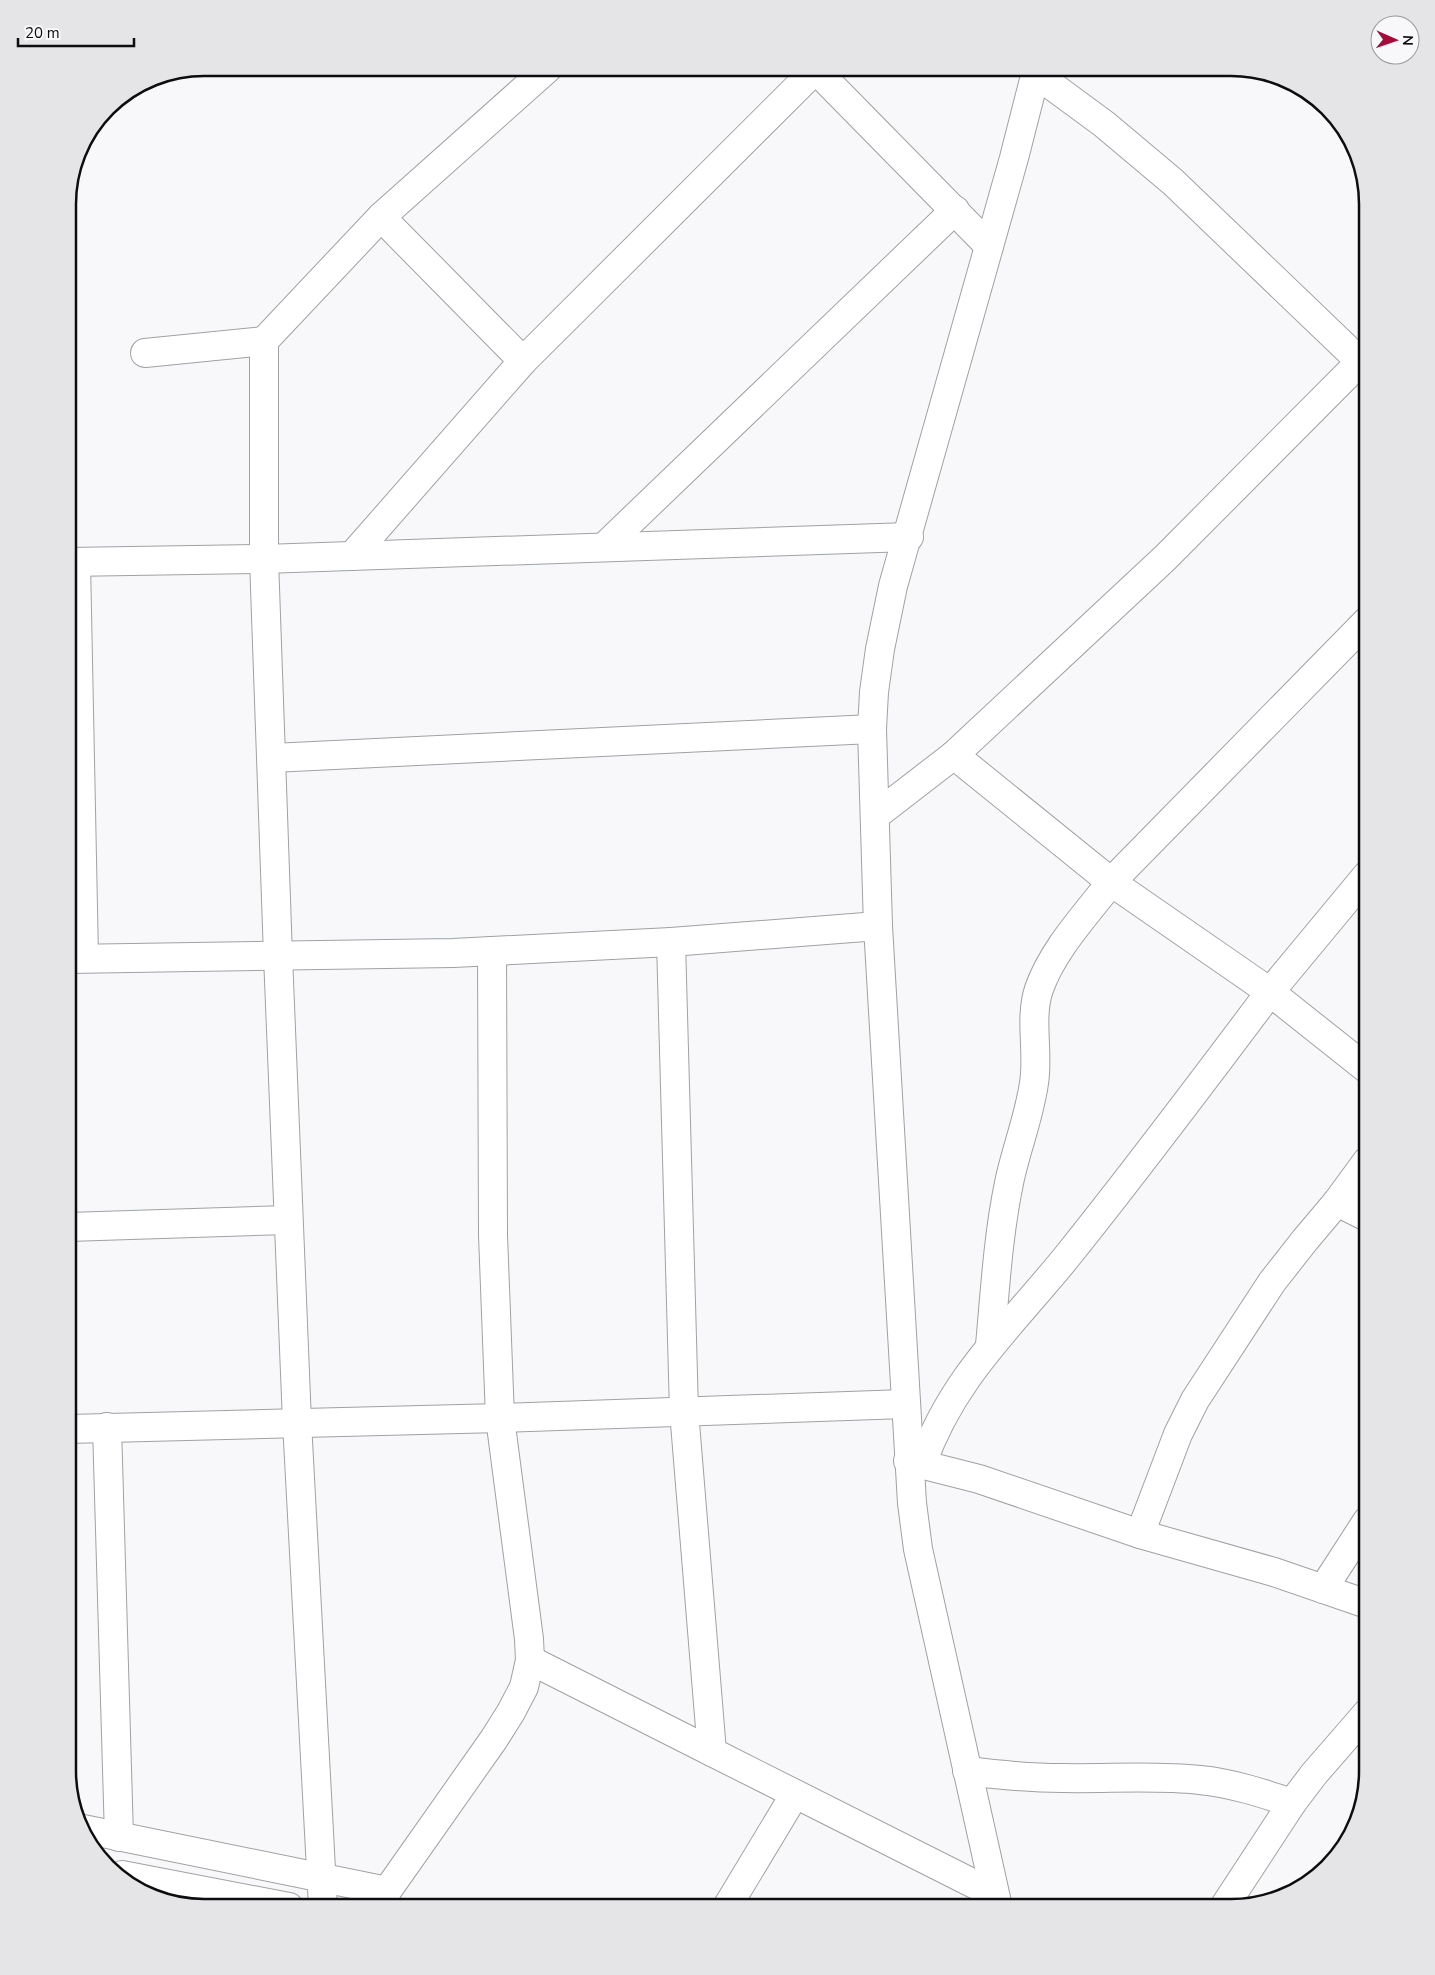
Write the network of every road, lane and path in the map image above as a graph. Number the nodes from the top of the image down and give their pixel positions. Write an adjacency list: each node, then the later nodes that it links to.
1 (539, 76): 7 (street)
2 (806, 77): 12 (street)
3 (822, 77): 6 (street)
4 (1034, 77): 8 (street)
5 (1043, 77): 11 (street)
6 (955, 210): 8 (street); 15 (street)
7 (381, 217): 9 (street); 12 (street)
8 (989, 246): 14 (street)
9 (264, 341): 10 (street); 17 (street)
10 (145, 353)
11 (1359, 360)
12 (523, 361): 16 (street)
13 (1359, 370): 21 (street)
14 (909, 537): 15 (street); 20 (street)
15 (605, 546): 16 (street)
16 (352, 556): 17 (street)
17 (264, 559): 18 (street); 22 (street)
18 (77, 562)
19 (1359, 630): 24 (street)
20 (872, 729): 22 (street); 23 (street)
21 (954, 755): 23 (street); 24 (street)
22 (272, 758): 29 (street)
23 (875, 816): 26 (street)
24 (1111, 882): 31 (street); 38 (street)
25 (1359, 886): 31 (street)
26 (878, 926): 27 (street); 39 (street)
27 (671, 942): 28 (street); 40 (street)
28 (492, 951): 29 (street); 41 (street)
29 (278, 956): 30 (street); 36 (street)
30 (76, 958)
31 (1270, 992): 32 (street); 38 (street)
32 (1359, 1063)
33 (1359, 1173): 34 (street)
34 (1338, 1202): 35 (street); 46 (street)
35 (1359, 1212)
36 (288, 1220): 37 (street); 42 (street)
37 (76, 1227)
38 (990, 1345): 45 (street)
39 (905, 1404): 40 (street); 45 (street)
40 (684, 1411): 41 (street); 52 (street)
41 (500, 1418): 42 (street); 50 (street)
42 (297, 1422): 43 (street); 58 (street)
43 (107, 1427): 44 (street); 57 (street)
44 (76, 1429)
45 (915, 1462): 46 (street); 53 (street)
46 (1140, 1534): 48 (street)
47 (1359, 1535): 48 (street)
48 (1323, 1589): 49 (street)
49 (1359, 1601)
50 (530, 1660): 52 (street); 63 (street)
51 (1359, 1723): 55 (street)
52 (712, 1752): 54 (street)
53 (967, 1771): 55 (street); 66 (street)
54 (794, 1794): 64 (street); 65 (street)
55 (1292, 1803): 67 (street)
56 (91, 1831): 57 (street)
57 (119, 1837): 58 (street)
58 (323, 1878): 61 (street); 62 (street)
59 (138, 1880): 60 (street)
60 (192, 1897)
61 (323, 1898)
62 (380, 1898)
63 (383, 1898)
64 (732, 1899)
65 (992, 1899)
66 (996, 1899)
67 (1230, 1899)

